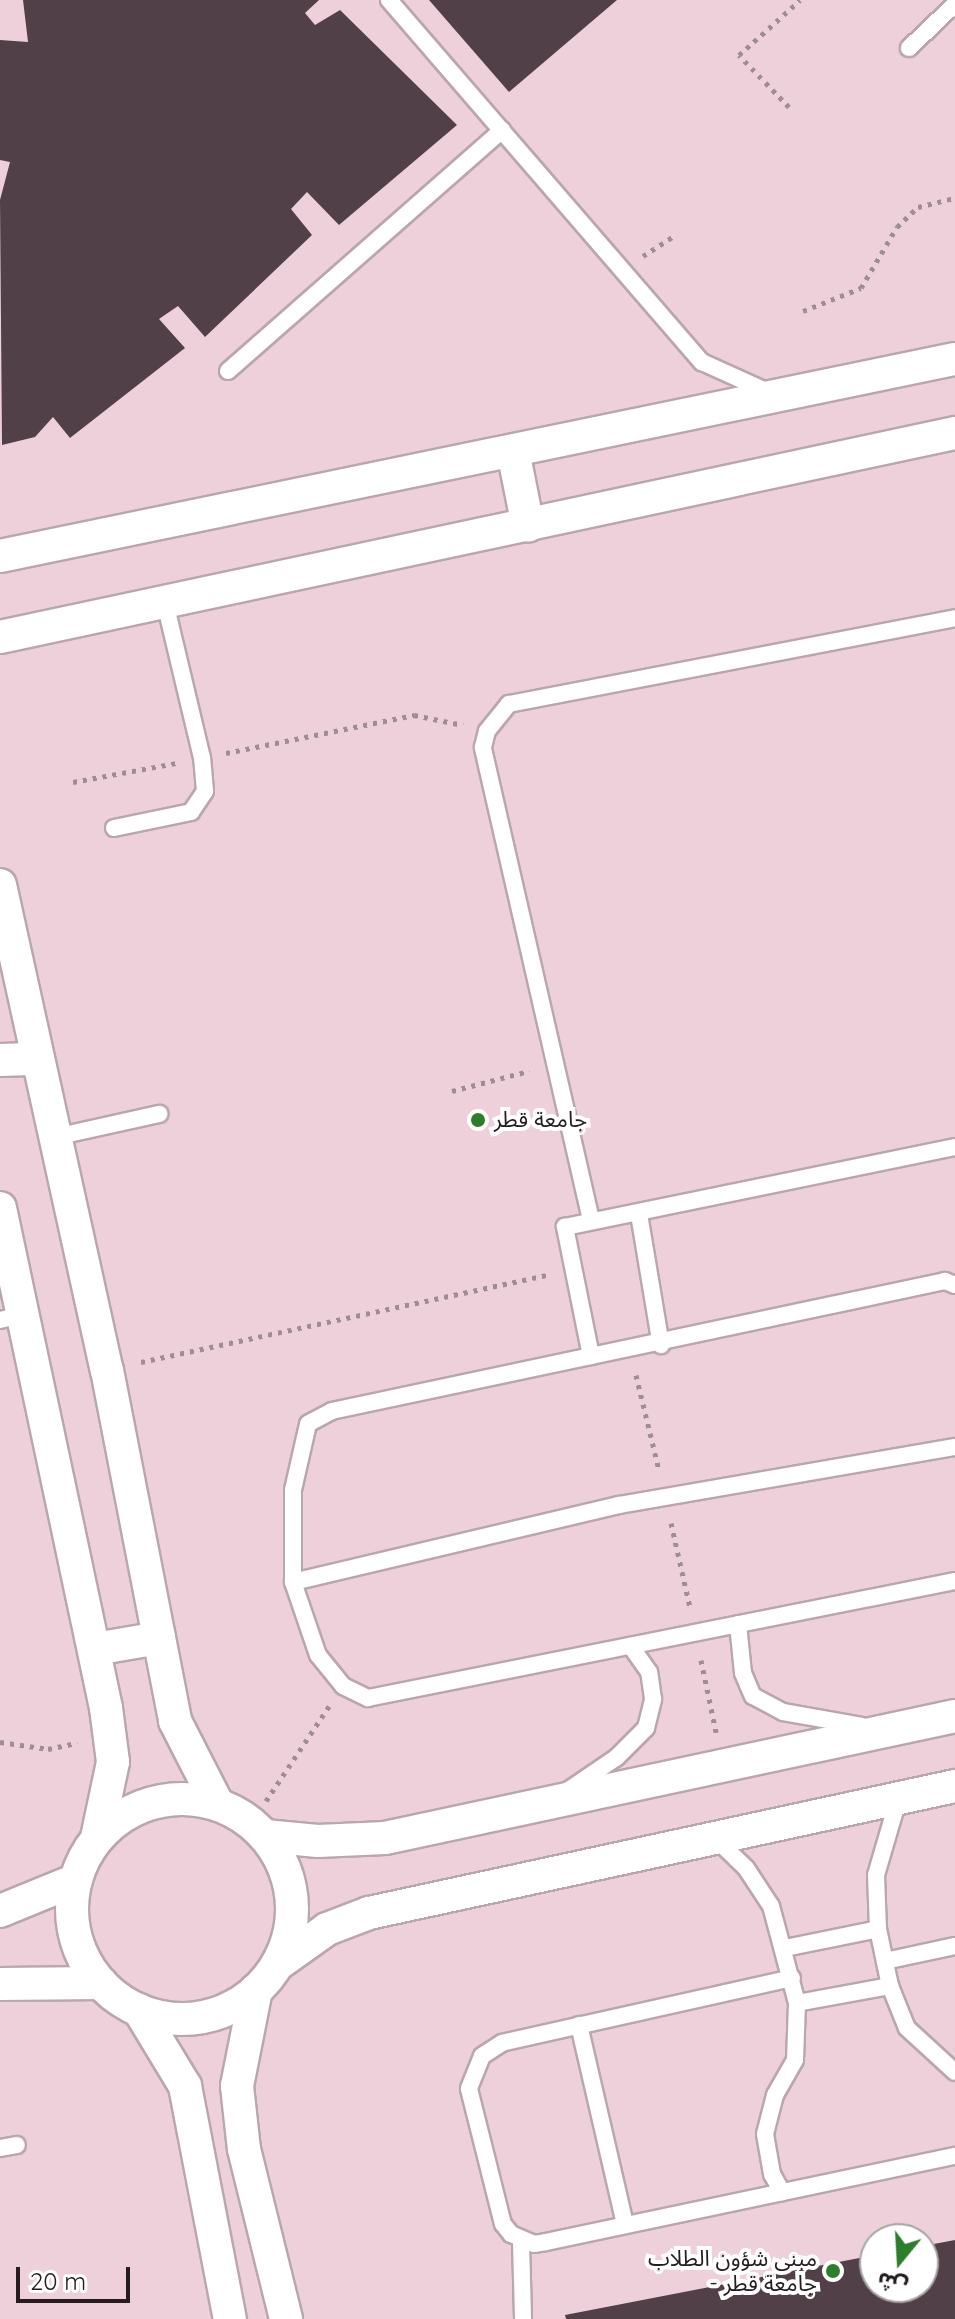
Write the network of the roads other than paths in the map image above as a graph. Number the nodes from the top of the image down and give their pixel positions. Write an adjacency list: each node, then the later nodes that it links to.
1 (389, 0): 4 (lane)
2 (955, 4): 3 (lane)
3 (909, 48)
4 (502, 130): 6 (lane); 7 (lane)
5 (955, 359): 7 (street)
6 (228, 371)
7 (777, 396): 9 (street)
8 (955, 433): 10 (street)
9 (513, 451): 10 (street); 11 (street)
10 (528, 526): 12 (street)
11 (0, 556)
12 (165, 603): 14 (street); 15 (lane)
13 (955, 618): 24 (lane)
14 (0, 637)
15 (114, 828)
16 (0, 885): 17 (street)
17 (38, 1059): 18 (street); 20 (street)
18 (0, 1060)
19 (159, 1114): 20 (lane)
20 (55, 1137): 33 (street)
21 (955, 1147): 23 (lane)
22 (0, 1208): 26 (street)
23 (639, 1214): 24 (lane); 27 (lane)
24 (591, 1220): 28 (lane)
25 (955, 1285): 27 (lane)
26 (11, 1318): 35 (street)
27 (661, 1345): 28 (lane)
28 (591, 1356): 31 (lane)
29 (955, 1447): 31 (lane)
30 (955, 1581): 32 (lane)
31 (293, 1582): 34 (lane)
32 (738, 1624): 34 (lane); 37 (lane)
33 (159, 1638): 35 (street); 41 (street)
34 (631, 1646): 40 (lane)
35 (95, 1649): 44 (street)
36 (955, 1716): 37 (street)
37 (896, 1730): 40 (street)
38 (955, 1786): 39 (street)
39 (899, 1798): 43 (street); 47 (lane)
40 (549, 1803): 42 (street)
41 (218, 1805): 42 (street); 44 (street)
42 (258, 1830): 51 (street)
43 (713, 1837): 49 (lane); 51 (street)
44 (97, 1838): 45 (street)
45 (76, 1880): 46 (street); 53 (street)
46 (0, 1911)
47 (878, 1929): 49 (lane); 50 (lane)
48 (955, 1946): 50 (lane)
49 (785, 1948): 52 (lane)
50 (885, 1961): 55 (lane)
51 (278, 1964): 56 (street)
52 (792, 1978): 57 (lane); 59 (lane)
53 (101, 1983): 54 (street); 58 (street)
54 (0, 1984)
55 (890, 1986): 57 (lane); 60 (lane)
56 (256, 1990): 58 (street); 61 (street)
57 (797, 2003): 66 (lane)
58 (139, 2010): 62 (street)
59 (579, 2025): 67 (lane); 68 (lane)
60 (955, 2072)
61 (237, 2086): 62 (street); 70 (street)
62 (188, 2098): 69 (street)
63 (17, 2145): 64 (lane)
64 (0, 2148)
65 (955, 2156): 66 (lane)
66 (782, 2192): 67 (lane)
67 (625, 2225): 68 (lane)
68 (521, 2241): 71 (lane)
69 (230, 2319)
70 (286, 2319)
71 (523, 2319)

